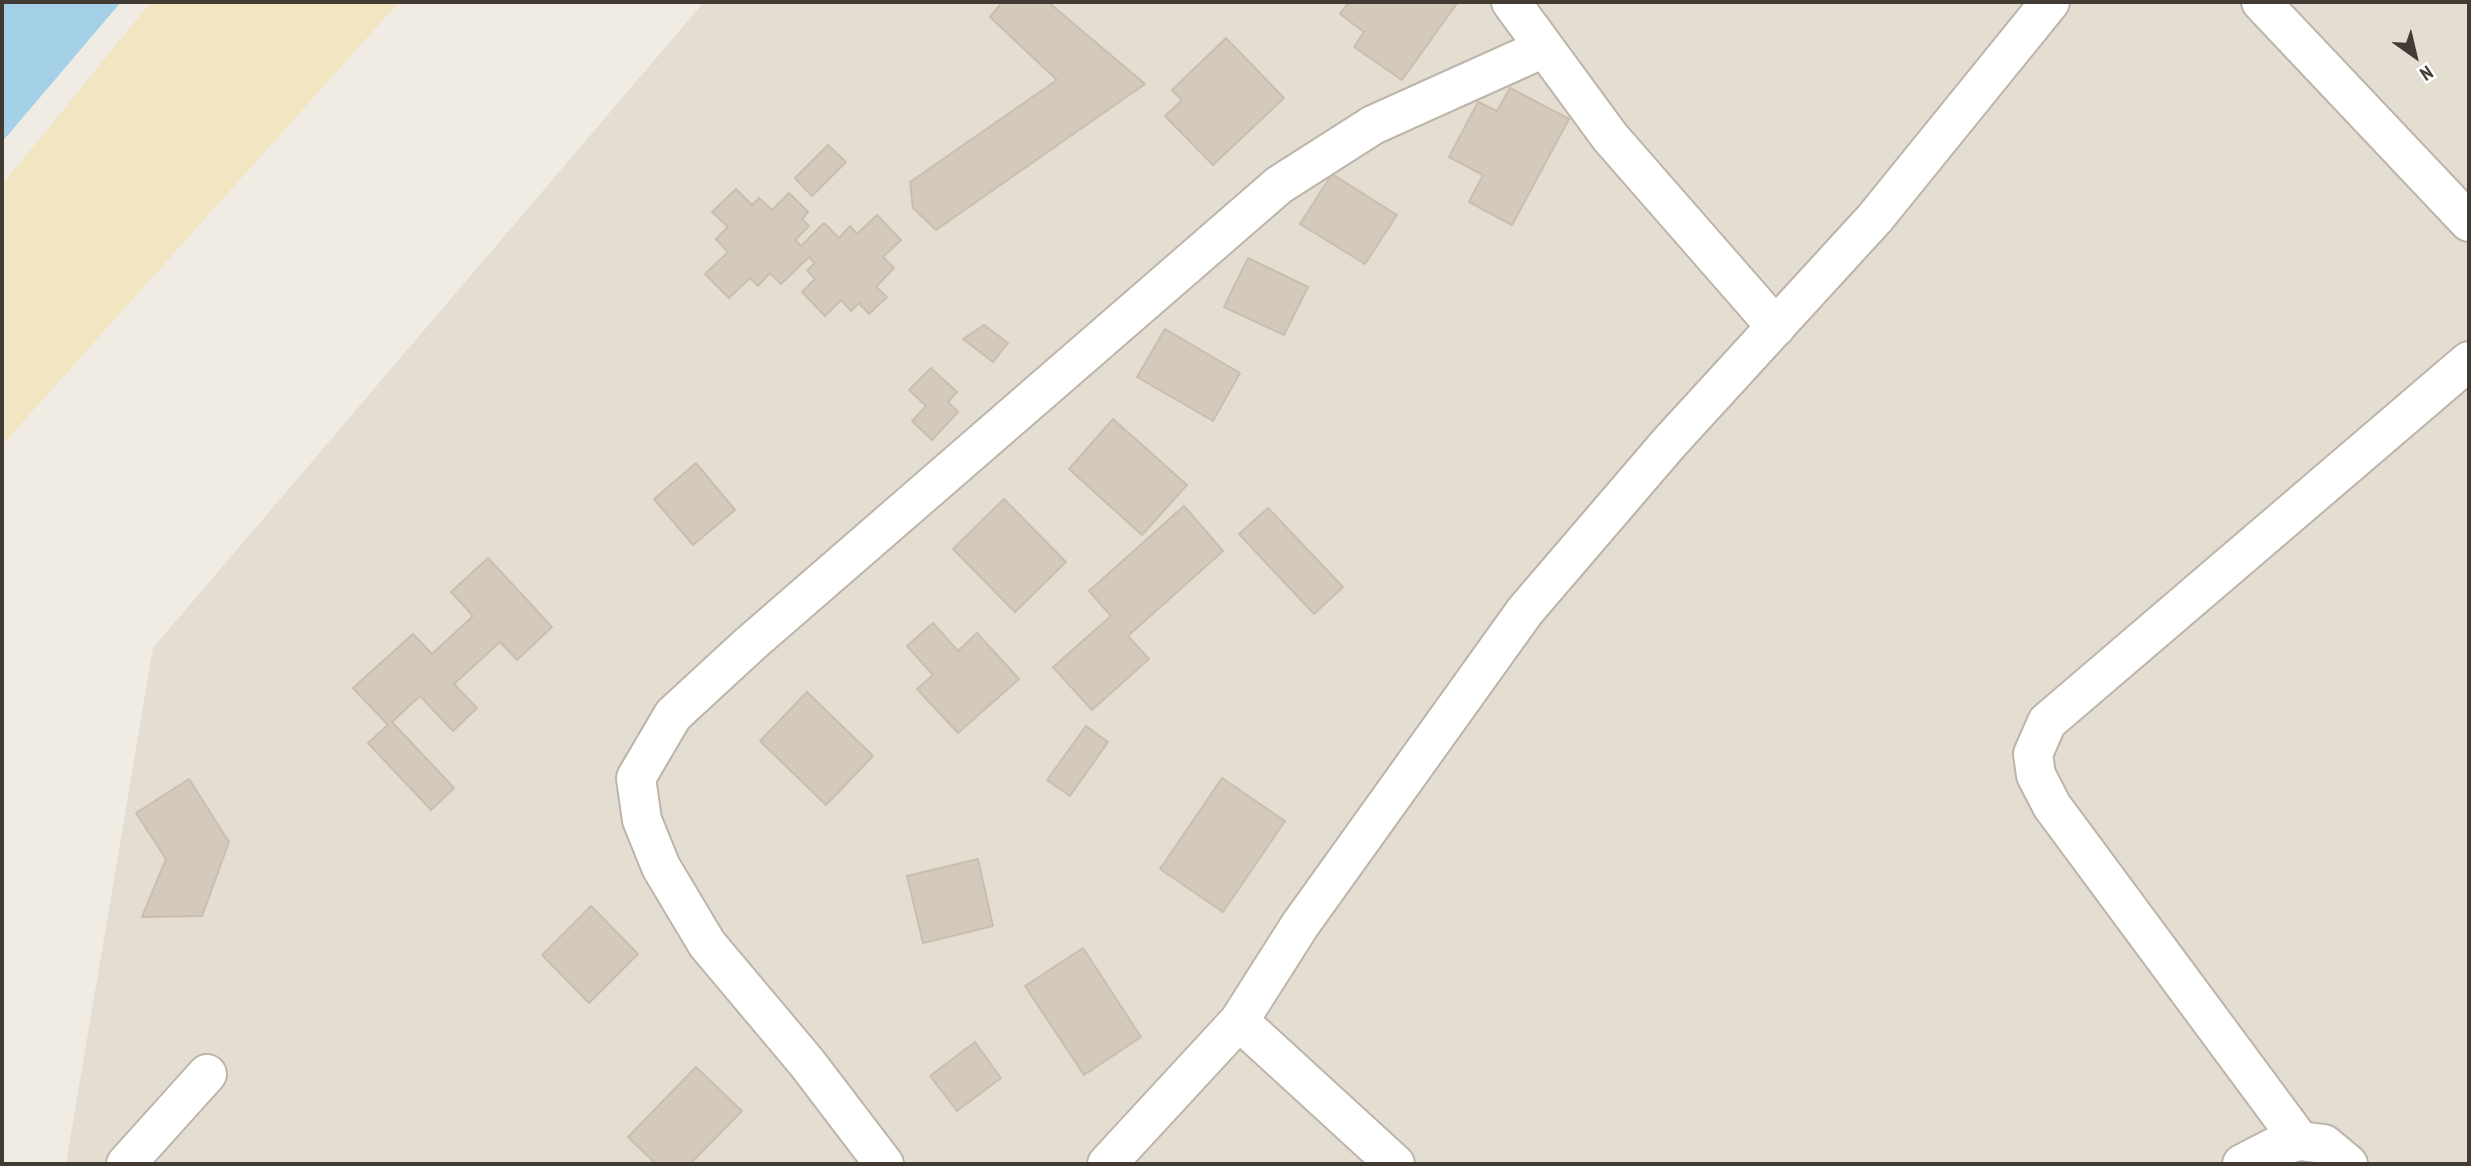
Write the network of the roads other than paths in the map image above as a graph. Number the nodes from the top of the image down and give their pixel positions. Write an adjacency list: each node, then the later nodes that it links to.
1 (1511, 2): 4 (street)
2 (2050, 2): 6 (street)
3 (2261, 2): 5 (street)
4 (1544, 48): 6 (street); 12 (street)
5 (2469, 222)
6 (1776, 327): 8 (street)
7 (2469, 361): 10 (street)
8 (1238, 1021): 13 (street); 14 (street)
9 (208, 1074): 11 (street)
10 (2300, 1142): 15 (street); 16 (street)
11 (126, 1164)
12 (884, 1164)
13 (1107, 1164)
14 (1395, 1164)
15 (2242, 1164)
16 (2348, 1164)

